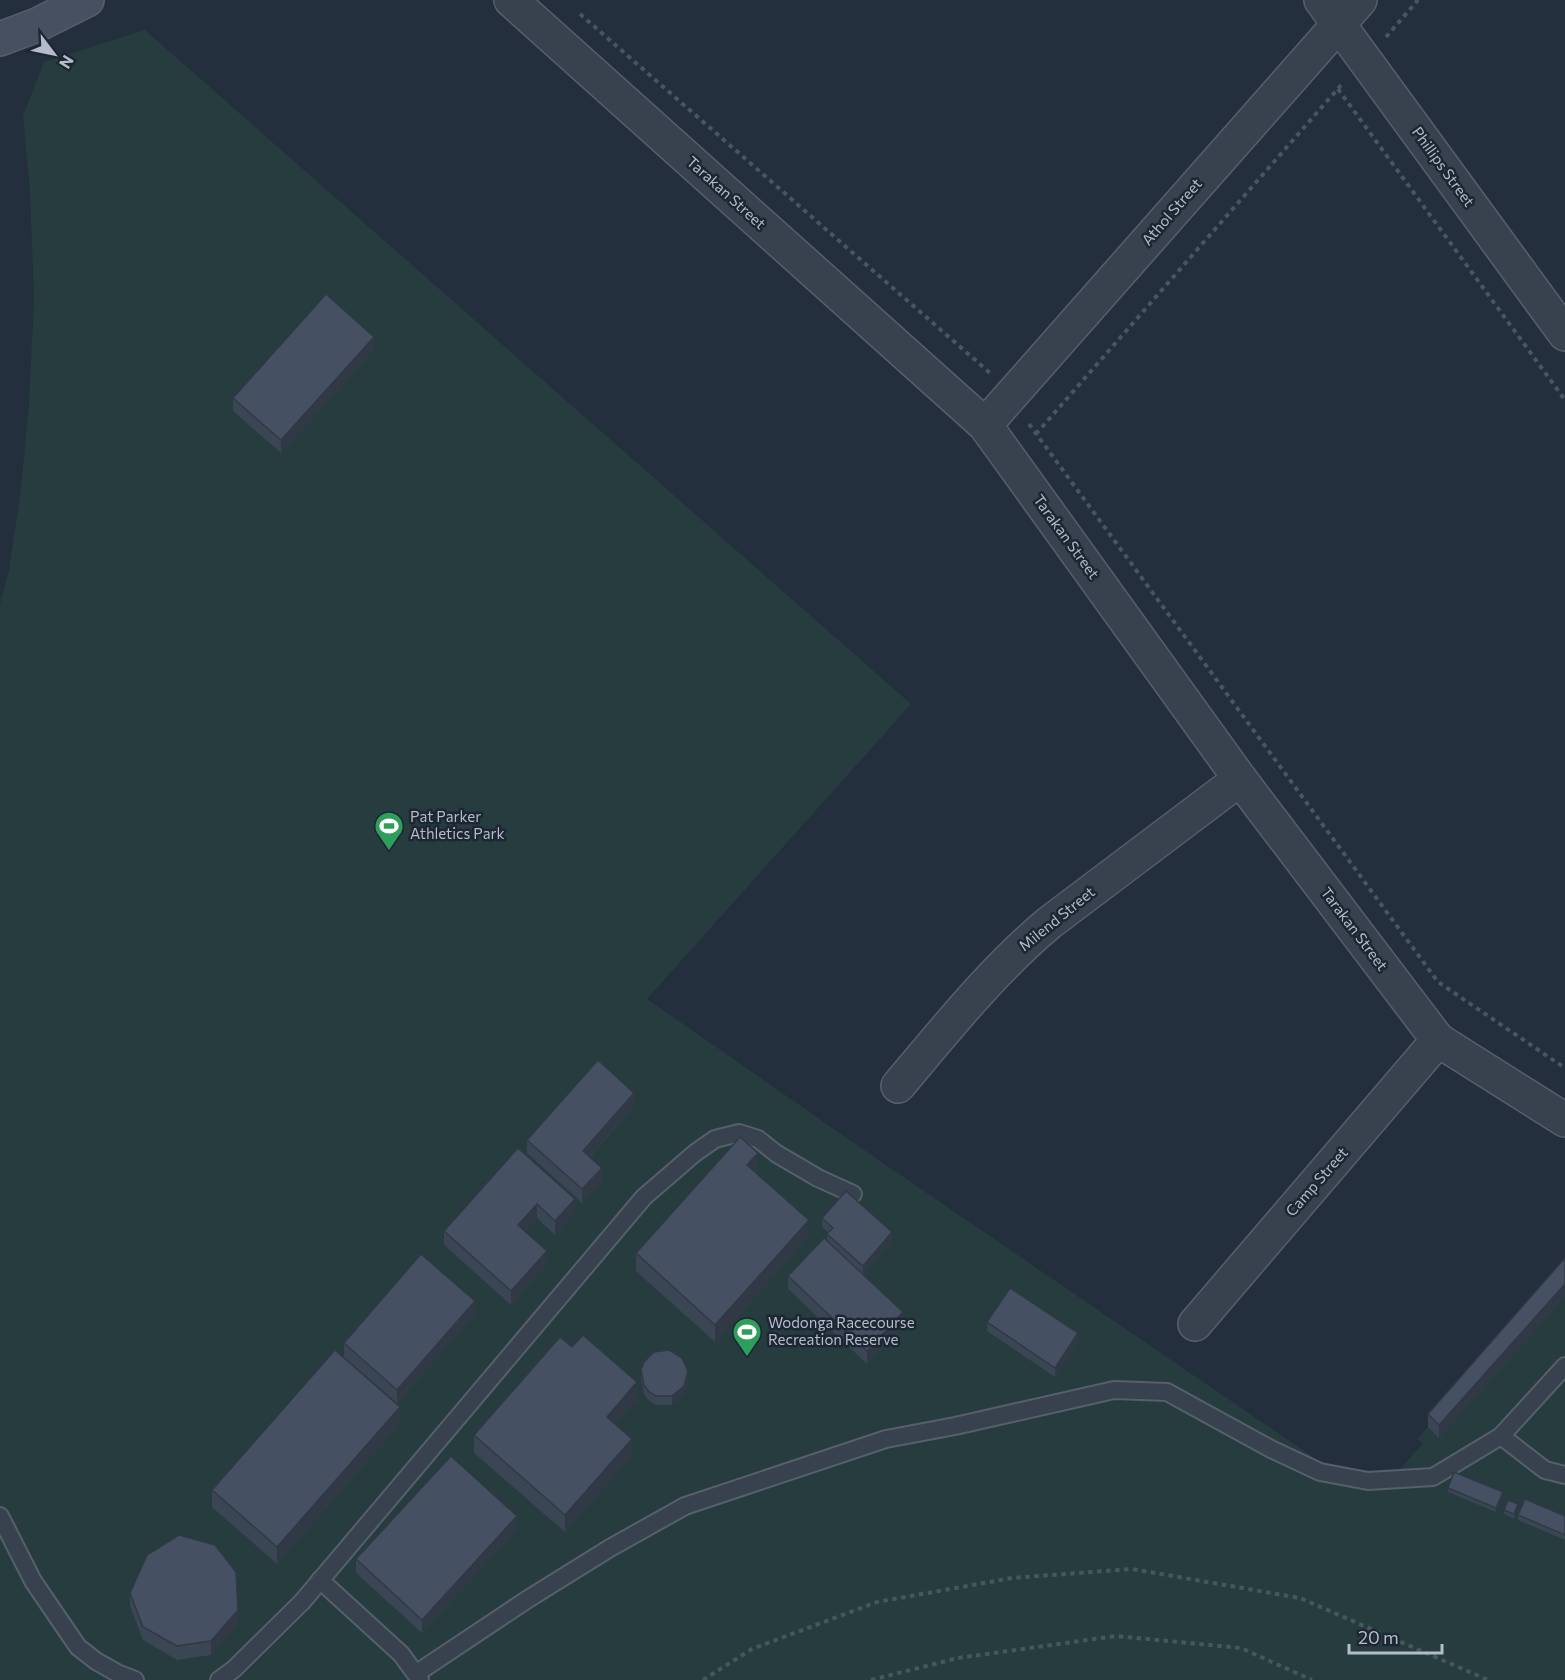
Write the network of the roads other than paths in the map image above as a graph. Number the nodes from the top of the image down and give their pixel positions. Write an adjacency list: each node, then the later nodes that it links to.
1 (87, 0): 5 (main road)
2 (511, 0): 7 (street, Tarakan Street)
3 (1360, 0): 4 (street, Athol Street)
4 (1330, 12): 6 (street, Phillips Street); 7 (street, Athol Street)
5 (0, 39)
6 (1565, 334)
7 (985, 425): 8 (street, Tarakan Street)
8 (1240, 779): 9 (street, Tarakan Street); 10 (street, Milend Street)
9 (1438, 1040): 11 (street, Tarakan Street); 13 (street, Camp Street)
10 (898, 1086)
11 (1565, 1120)
12 (853, 1194): 18 (lane)
13 (1196, 1324)
14 (1565, 1366): 15 (lane)
15 (1501, 1436): 16 (lane); 20 (lane)
16 (1565, 1474)
17 (0, 1515): 19 (lane)
18 (320, 1580): 20 (lane); 23 (lane)
19 (96, 1660): 21 (lane); 22 (lane)
20 (419, 1676)
21 (97, 1680)
22 (135, 1680)
23 (219, 1680)

